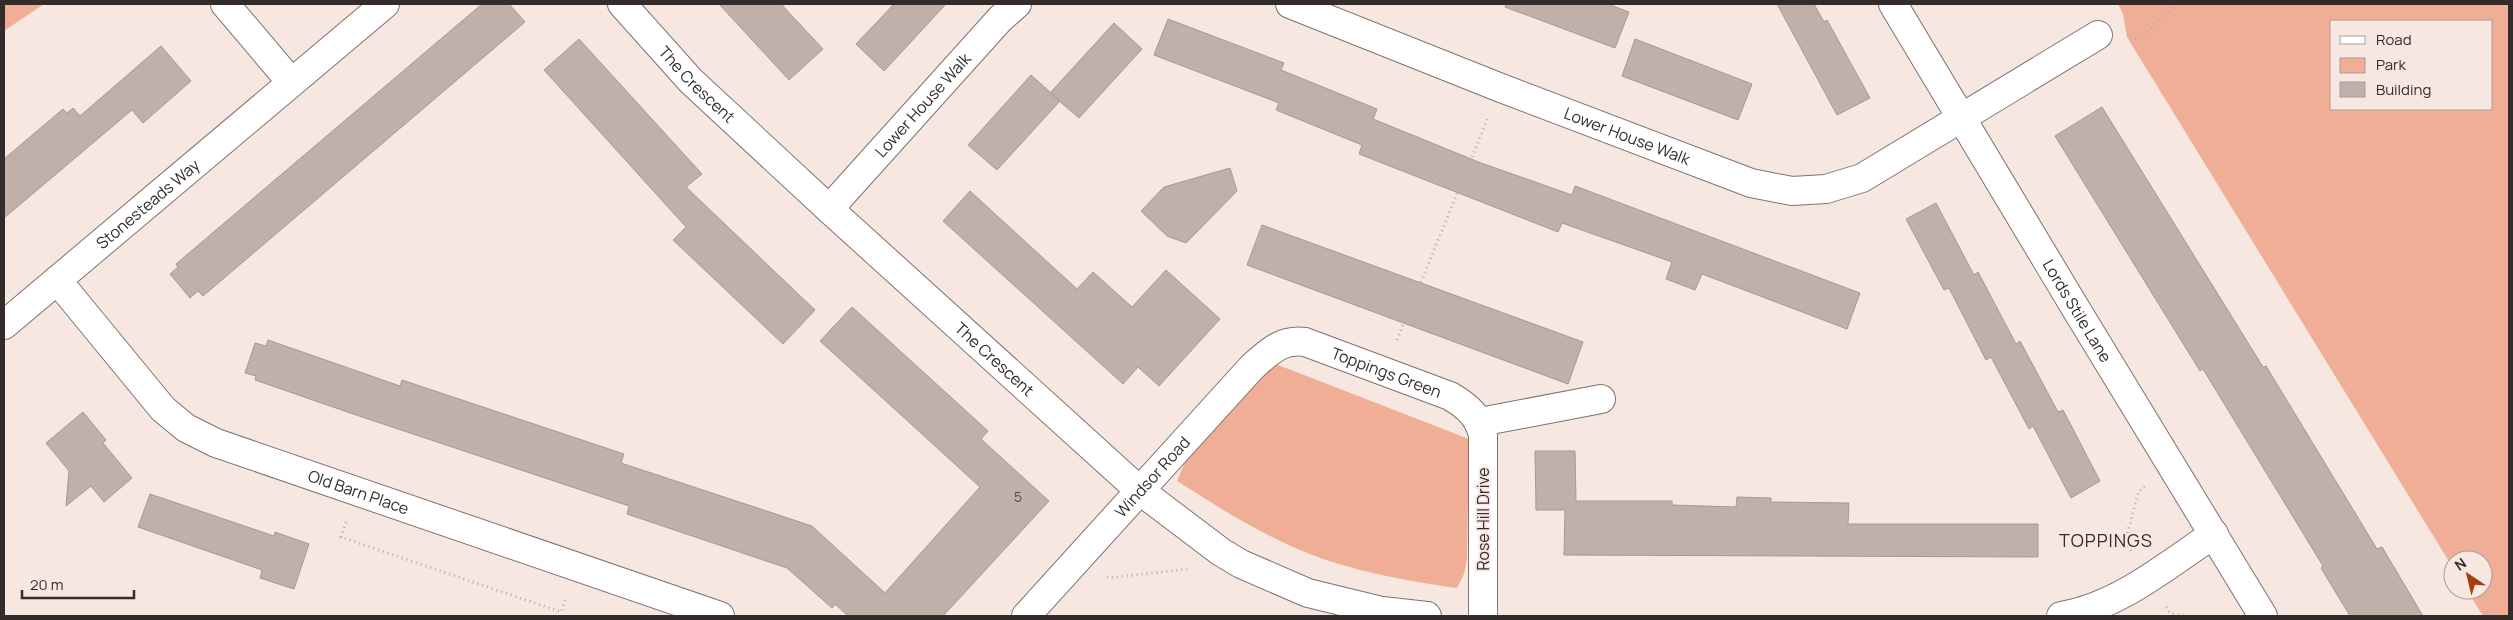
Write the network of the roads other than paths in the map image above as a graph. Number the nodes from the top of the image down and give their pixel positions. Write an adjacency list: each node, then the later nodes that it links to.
1 (225, 4): 8 (street)
2 (385, 4): 8 (street)
3 (622, 4): 10 (street, The Crescent)
4 (1018, 4): 10 (street, Lower House Walk)
5 (1290, 4): 9 (street, Lower House Walk)
6 (1893, 4): 9 (street, Lords Stile Lane)
7 (2098, 34): 9 (street, Lower House Walk)
8 (291, 82): 11 (street, Stonesteads Way)
9 (1962, 117): 17 (street, Lords Stile Lane)
10 (829, 209): 16 (street, The Crescent)
11 (57, 280): 12 (street, Stonesteads Way); 18 (street, Old Barn Place)
12 (4, 325)
13 (1282, 343): 15 (street, Toppings Green); 16 (street, Windsor Road)
14 (1601, 399): 15 (street)
15 (1480, 422): 21 (street, Rose Hill Drive)
16 (1139, 490): 19 (street, Windsor Road); 20 (street, The Crescent)
17 (2214, 534): 22 (street); 23 (street, Lords Stile Lane)
18 (720, 616)
19 (1026, 616)
20 (1427, 616)
21 (1483, 616)
22 (2061, 616)
23 (2264, 616)

